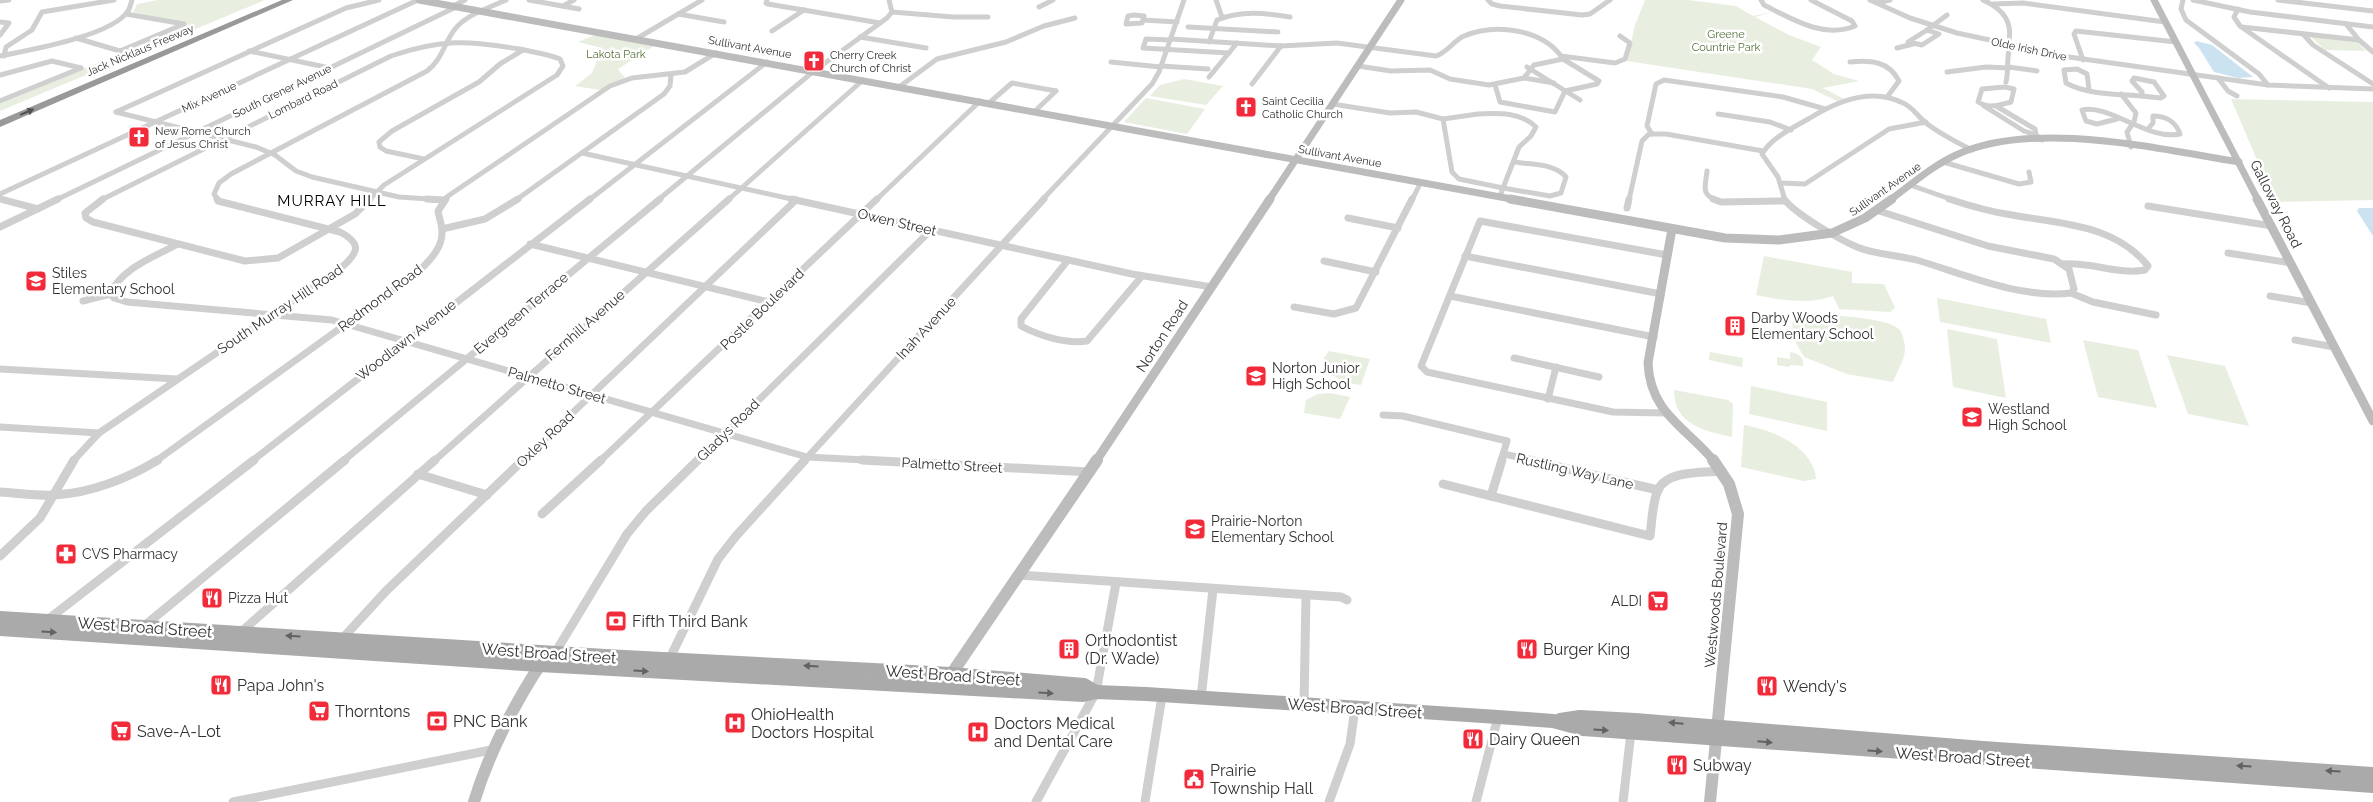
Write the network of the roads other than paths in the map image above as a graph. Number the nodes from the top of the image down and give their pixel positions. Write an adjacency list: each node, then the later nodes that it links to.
1 (9, 0): 31 (street)
2 (114, 0): 91 (street)
3 (132, 0): 45 (street)
4 (270, 0): 137 (highway, Jack Nicklaus Freeway)
5 (289, 0): 143 (highway, Jack Nicklaus Freeway, one-way to 5)
6 (379, 0): 87 (street)
7 (418, 0): 35 (street, Sullivant Avenue); 92 (street, Mix Avenue)
8 (465, 0): 35 (street, South Grener Avenue)
9 (506, 0): 42 (street, South Murray Hill Road)
10 (529, 0): 36 (street)
11 (574, 0): 36 (street)
12 (702, 0): 46 (street)
13 (767, 0): 41 (street)
14 (889, 0): 43 (street)
15 (1053, 0): 38 (street)
16 (1184, 0): 55 (street, Inah Avenue)
17 (1216, 0): 49 (street)
18 (1401, 0): 82 (street, Norton Road)
19 (1488, 0): 20 (street)
20 (1610, 0)
21 (1761, 0): 22 (street)
22 (1810, 0)
23 (1870, 0): 33 (street, Olde Irish Drive)
24 (1890, 0): 33 (street)
25 (1983, 0): 34 (street)
26 (2154, 0): 56 (street, Galloway Road)
27 (2183, 0): 118 (street)
28 (2193, 0): 32 (street)
29 (2278, 0): 37 (street)
30 (2329, 0): 37 (street)
31 (0, 1)
32 (2212, 2): 40 (street)
33 (1877, 3): 59 (street, Olde Irish Drive)
34 (1993, 4): 56 (street); 81 (street)
35 (454, 6): 42 (street, Sullivant Avenue); 100 (street, South Grener Avenue)
36 (563, 6): 39 (street)
37 (2335, 7): 44 (street)
38 (1039, 8)
39 (579, 9)
40 (2238, 9): 58 (street); 60 (street)
41 (804, 10): 57 (street); 65 (street)
42 (483, 12): 72 (street, Sullivant Avenue); 75 (street, South Murray Hill Road)
43 (892, 12): 48 (street); 57 (street, Evergreen Terrace)
44 (2373, 12)
45 (126, 14): 71 (street); 71 (street)
46 (678, 14): 54 (street); 72 (street)
47 (1947, 15): 59 (street)
48 (988, 17)
49 (1222, 17): 50 (street); 63 (street)
50 (1290, 17)
51 (1074, 18): 119 (street)
52 (1143, 20): 55 (street)
53 (0, 22): 68 (street)
54 (724, 22)
55 (1177, 22): 73 (street, Inah Avenue)
56 (2165, 22): 77 (street, Galloway Road)
57 (880, 23): 70 (street, Evergreen Terrace)
58 (2346, 24): 62 (street); 74 (street)
59 (1934, 26): 64 (street); 81 (street, Olde Irish Drive)
60 (2240, 26): 67 (street); 120 (street)
61 (1188, 27): 63 (street)
62 (2373, 27)
63 (1214, 29): 66 (street); 76 (street)
64 (1927, 30): 79 (street); 79 (street)
65 (772, 31)
66 (1278, 32)
67 (2303, 34): 74 (street); 116 (street)
68 (0, 35)
69 (1620, 36): 82 (street)
70 (860, 37): 83 (street); 103 (street, Evergreen Terrace)
71 (76, 38): 91 (street)
72 (636, 39): 89 (street, Sullivant Avenue)
73 (1171, 40): 76 (street); 85 (street, Inah Avenue); 85 (street)
74 (2359, 40): 88 (street)
75 (448, 41): 86 (street, Lombard Road); 150 (street, Lombard Road); 156 (street, South Murray Hill Road)
76 (1209, 42): 78 (street)
77 (2176, 42): 93 (street); 107 (street, Galloway Road)
78 (1237, 43): 80 (street); 90 (street)
79 (1913, 44): 84 (street)
80 (1281, 46): 82 (street); 115 (street)
81 (2009, 46): 93 (street, Olde Irish Drive); 101 (street)
82 (1370, 47): 97 (street, Norton Road)
83 (926, 48)
84 (1897, 48)
85 (1167, 49): 90 (street); 98 (street, Inah Avenue)
86 (523, 50): 157 (street, Lombard Road); 157 (street)
87 (249, 51): 92 (street); 142 (street)
88 (2373, 52)
89 (716, 53): 94 (street, Sullivant Avenue); 108 (street)
90 (1229, 53): 109 (street)
91 (2, 56)
92 (289, 60): 100 (street); 142 (street, Mix Avenue)
93 (2083, 60): 107 (street, Olde Irish Drive)
94 (767, 62): 103 (street, Sullivant Avenue); 162 (street, Woodlawn Avenue)
95 (1111, 62): 98 (street)
96 (1850, 62): 127 (street)
97 (1358, 66): 117 (street); 132 (street, Norton Road)
98 (1161, 67): 102 (street); 145 (street, Inah Avenue)
99 (1528, 67): 110 (street); 114 (street); 123 (street)
100 (330, 68): 148 (street, South Grener Avenue)
101 (2009, 68): 104 (street); 105 (street); 113 (street)
102 (1208, 69)
103 (814, 71): 112 (street, Sullivant Avenue); 165 (street, Evergreen Terrace)
104 (2037, 71)
105 (1947, 72)
106 (0, 74): 129 (street)
107 (2193, 74): 111 (street, Olde Irish Drive); 161 (street, Galloway Road)
108 (670, 75): 155 (street); 174 (street)
109 (1208, 77)
110 (1524, 78): 114 (street); 117 (street)
111 (2218, 78): 118 (street, Olde Irish Drive); 126 (street)
112 (863, 80): 119 (street, Sullivant Avenue); 169 (street, Fernhill Avenue)
113 (2006, 82)
114 (1554, 83): 123 (street)
115 (1252, 84)
116 (2373, 84)
117 (1494, 85): 123 (street)
118 (2268, 85): 120 (street, Olde Irish Drive)
119 (898, 87): 130 (street, Sullivant Avenue)
120 (2329, 88): 122 (street, Olde Irish Drive)
121 (2089, 89): 121 (street); 124 (street)
122 (2373, 89)
123 (1565, 91): 128 (street)
124 (2122, 94): 125 (street); 144 (street)
125 (2142, 96): 125 (street)
126 (2237, 96)
127 (1887, 97): 135 (street); 141 (street)
128 (1580, 100)
129 (0, 101)
130 (980, 102): 131 (street, Sullivant Avenue); 181 (street, Postle Boulevard)
131 (989, 103): 136 (street, Sullivant Avenue); 136 (street)
132 (1332, 104): 139 (street); 158 (street, Norton Road)
133 (1984, 106): 134 (street); 134 (street); 151 (street)
134 (1996, 106): 151 (street)
135 (1825, 109): 147 (street); 149 (street)
136 (1034, 112): 145 (street, Sullivant Avenue)
137 (0, 114)
138 (1718, 114): 147 (street)
139 (1443, 119): 159 (street); 171 (street)
140 (2118, 119): 140 (street); 144 (street)
141 (1926, 122): 153 (street); 167 (street)
142 (153, 123): 148 (street); 172 (street, Mix Avenue)
143 (0, 124)
144 (2132, 124): 146 (street); 152 (street)
145 (1112, 126): 158 (street, Sullivant Avenue); 193 (street, Inah Avenue)
146 (2148, 129): 146 (street)
147 (1791, 130): 154 (street)
148 (196, 132): 150 (street); 179 (street, South Grener Avenue)
149 (1652, 134): 154 (street); 178 (street)
150 (225, 138): 156 (street); 191 (street, Lombard Road)
151 (2039, 138): 152 (street, Sullivant Avenue); 153 (street, Sullivant Avenue)
152 (2131, 146): 161 (street, Sullivant Avenue)
153 (1972, 150): 160 (street, Sullivant Avenue)
154 (1762, 151): 167 (street)
155 (582, 153): 162 (street, Owen Street); 187 (street)
156 (271, 154): 170 (street); 188 (street, South Murray Hill Road)
157 (424, 159): 170 (street)
158 (1295, 160): 166 (street, Sullivant Avenue); 206 (street, Norton Road)
159 (1514, 162): 171 (street); 171 (street)
160 (1943, 162): 164 (street); 168 (street, Sullivant Avenue)
161 (2239, 162): 183 (street, Galloway Road)
162 (633, 164): 165 (street, Owen Street); 192 (street, Woodlawn Avenue)
163 (1707, 171): 176 (street)
164 (2029, 172)
165 (687, 176): 169 (street, Owen Street); 197 (street, Evergreen Terrace)
166 (1421, 182): 171 (street, Sullivant Avenue); 185 (street)
167 (1780, 183): 176 (street)
168 (1910, 185): 180 (street, Sullivant Avenue); 201 (street)
169 (741, 188): 175 (street, Owen Street); 202 (street, Fernhill Avenue)
170 (376, 192): 174 (street); 188 (street)
171 (1502, 192): 186 (street, Sullivant Avenue)
172 (0, 194)
173 (0, 200): 179 (street)
174 (444, 200): 187 (street, Redmond Road)
175 (796, 200): 181 (street, Owen Street); 205 (street, Oxley Road)
176 (1785, 200): 190 (street)
177 (2148, 206): 183 (street)
178 (1627, 208)
179 (38, 209): 184 (street, South Grener Avenue)
180 (1876, 210): 190 (street, Sullivant Avenue); 201 (street)
181 (861, 214): 189 (street, Owen Street); 213 (street, Postle Boulevard)
182 (1348, 218): 185 (street)
183 (2272, 226): 200 (street, Galloway Road)
184 (0, 227)
185 (1398, 228): 203 (street)
186 (1672, 228): 190 (street, Sullivant Avenue); 195 (street, Westwoods Boulevard)
187 (442, 229): 218 (street, Redmond Road)
188 (330, 230): 191 (street); 216 (street, South Murray Hill Road)
189 (931, 230): 193 (street, Owen Street); 238 (street, Gladys Road)
190 (1831, 233): 207 (street)
191 (176, 244): 208 (street)
192 (530, 244): 197 (street); 221 (street, Woodlawn Avenue)
193 (1001, 246): 198 (street, Owen Street); 240 (street, Inah Avenue)
194 (2228, 253): 200 (street)
195 (1667, 255): 196 (street); 209 (street, Westwoods Boulevard)
196 (1465, 256): 209 (street); 210 (street)
197 (586, 259): 202 (street); 223 (street, Evergreen Terrace)
198 (1068, 260): 204 (street, Owen Street); 204 (street)
199 (1324, 261): 203 (street)
200 (2291, 263): 214 (street, Galloway Road)
201 (2064, 264): 207 (street)
202 (646, 272): 205 (street); 227 (street, Fernhill Avenue)
203 (1376, 272): 215 (street)
204 (1142, 276): 206 (street, Owen Street)
205 (705, 286): 213 (street); 230 (street, Oxley Road)
206 (1212, 287): 242 (street, Norton Road)
207 (2071, 293): 217 (street)
208 (110, 294): 212 (street); 216 (street, Palmetto Street)
209 (1661, 294): 219 (street, Westwoods Boulevard)
210 (1450, 296): 219 (street); 231 (street)
211 (2270, 296): 214 (street)
212 (83, 301)
213 (769, 302): 233 (street, Postle Boulevard)
214 (2312, 303): 222 (street, Galloway Road)
215 (1294, 307)
216 (273, 314): 218 (street, Palmetto Street); 229 (street, South Murray Hill Road)
217 (2156, 315)
218 (346, 324): 221 (street, Palmetto Street); 247 (street, Redmond Road)
219 (1654, 337): 232 (street, Westwoods Boulevard)
220 (2295, 340): 222 (street)
221 (405, 341): 223 (street, Palmetto Street); 258 (street, Woodlawn Avenue)
222 (2334, 347): 235 (street, Galloway Road)
223 (466, 358): 227 (street, Palmetto Street); 259 (street, Evergreen Terrace)
224 (1514, 358): 225 (street)
225 (1556, 367): 228 (street); 231 (street)
226 (0, 369): 229 (street)
227 (528, 376): 230 (street, Palmetto Street); 243 (street, Fernhill Avenue)
228 (1599, 377)
229 (177, 379): 237 (street, South Murray Hill Road)
230 (592, 395): 233 (street, Palmetto Street); 248 (street, Oxley Road)
231 (1548, 399): 232 (street)
232 (1665, 412): 241 (street, Westwoods Boulevard)
233 (653, 413): 238 (street, Palmetto Street); 250 (street, Postle Boulevard)
234 (1382, 415): 239 (street, Rustling Way Lane)
235 (2373, 421)
236 (0, 427): 237 (street)
237 (99, 433): 247 (street, South Murray Hill Road)
238 (724, 434): 240 (street, Palmetto Street); 266 (street, Gladys Road)
239 (1504, 454): 245 (street, Rustling Way Lane); 249 (street)
240 (807, 457): 242 (street, Palmetto Street); 267 (street, Inah Avenue)
241 (1722, 471): 245 (street); 278 (street, Westwoods Boulevard)
242 (1090, 472): 252 (street, Norton Road)
243 (418, 474): 248 (street); 261 (street, Fernhill Avenue)
244 (1443, 484): 249 (street)
245 (1658, 490): 249 (street)
246 (0, 492): 247 (street, Redmond Road)
247 (55, 495): 251 (street, South Murray Hill Road)
248 (487, 495): 263 (street, Oxley Road)
249 (1491, 496)
250 (542, 514)
251 (0, 556)
252 (1019, 575): 253 (street); 269 (street, Norton Road)
253 (1116, 582): 254 (street); 270 (street)
254 (1213, 589): 255 (street); 272 (street)
255 (1306, 595): 256 (street); 273 (street)
256 (1347, 600)
257 (0, 618): 258 (main road, West Broad Street)
258 (46, 620): 259 (main road, West Broad Street)
259 (143, 627): 261 (main road, West Broad Street)
260 (0, 629): 262 (main road, West Broad Street, one-way to 262)
261 (240, 633): 262 (main road); 263 (main road, West Broad Street, one-way to 261)
262 (119, 637): 265 (main road, West Broad Street)
263 (342, 640): 264 (main road, West Broad Street)
264 (449, 646): 265 (main road); 266 (main road, West Broad Street)
265 (322, 651): 268 (main road, West Broad Street)
266 (555, 653): 267 (main road, West Broad Street); 268 (street)
267 (669, 660): 269 (main road, West Broad Street, one-way to 267)
268 (540, 665): 269 (main road, West Broad Street, one-way to 269); 279 (street)
269 (948, 680): 270 (main road, West Broad Street)
270 (1096, 692): 271 (main road, West Broad Street); 284 (street)
271 (1162, 696): 272 (main road, West Broad Street); 285 (street)
272 (1200, 698): 273 (main road, West Broad Street)
273 (1304, 705): 274 (main road, West Broad Street)
274 (1355, 708): 275 (main road, West Broad Street); 286 (street)
275 (1498, 717): 276 (main road, West Broad Street); 287 (street)
276 (1553, 721): 277 (main road, West Broad Street, one-way to 277); 278 (main road, West Broad Street, one-way to 276)
277 (1631, 732): 278 (main road, West Broad Street); 288 (street)
278 (1717, 732): 280 (main road, West Broad Street, one-way to 278); 281 (main road, West Broad Street, one-way to 281); 289 (street, Westwoods Boulevard)
279 (492, 750): 282 (street); 283 (street)
280 (2373, 774)
281 (2373, 786)
282 (233, 802)
283 (474, 802)
284 (1036, 802)
285 (1145, 802)
286 (1329, 802)
287 (1476, 802)
288 (1623, 802)
289 (1710, 802)

